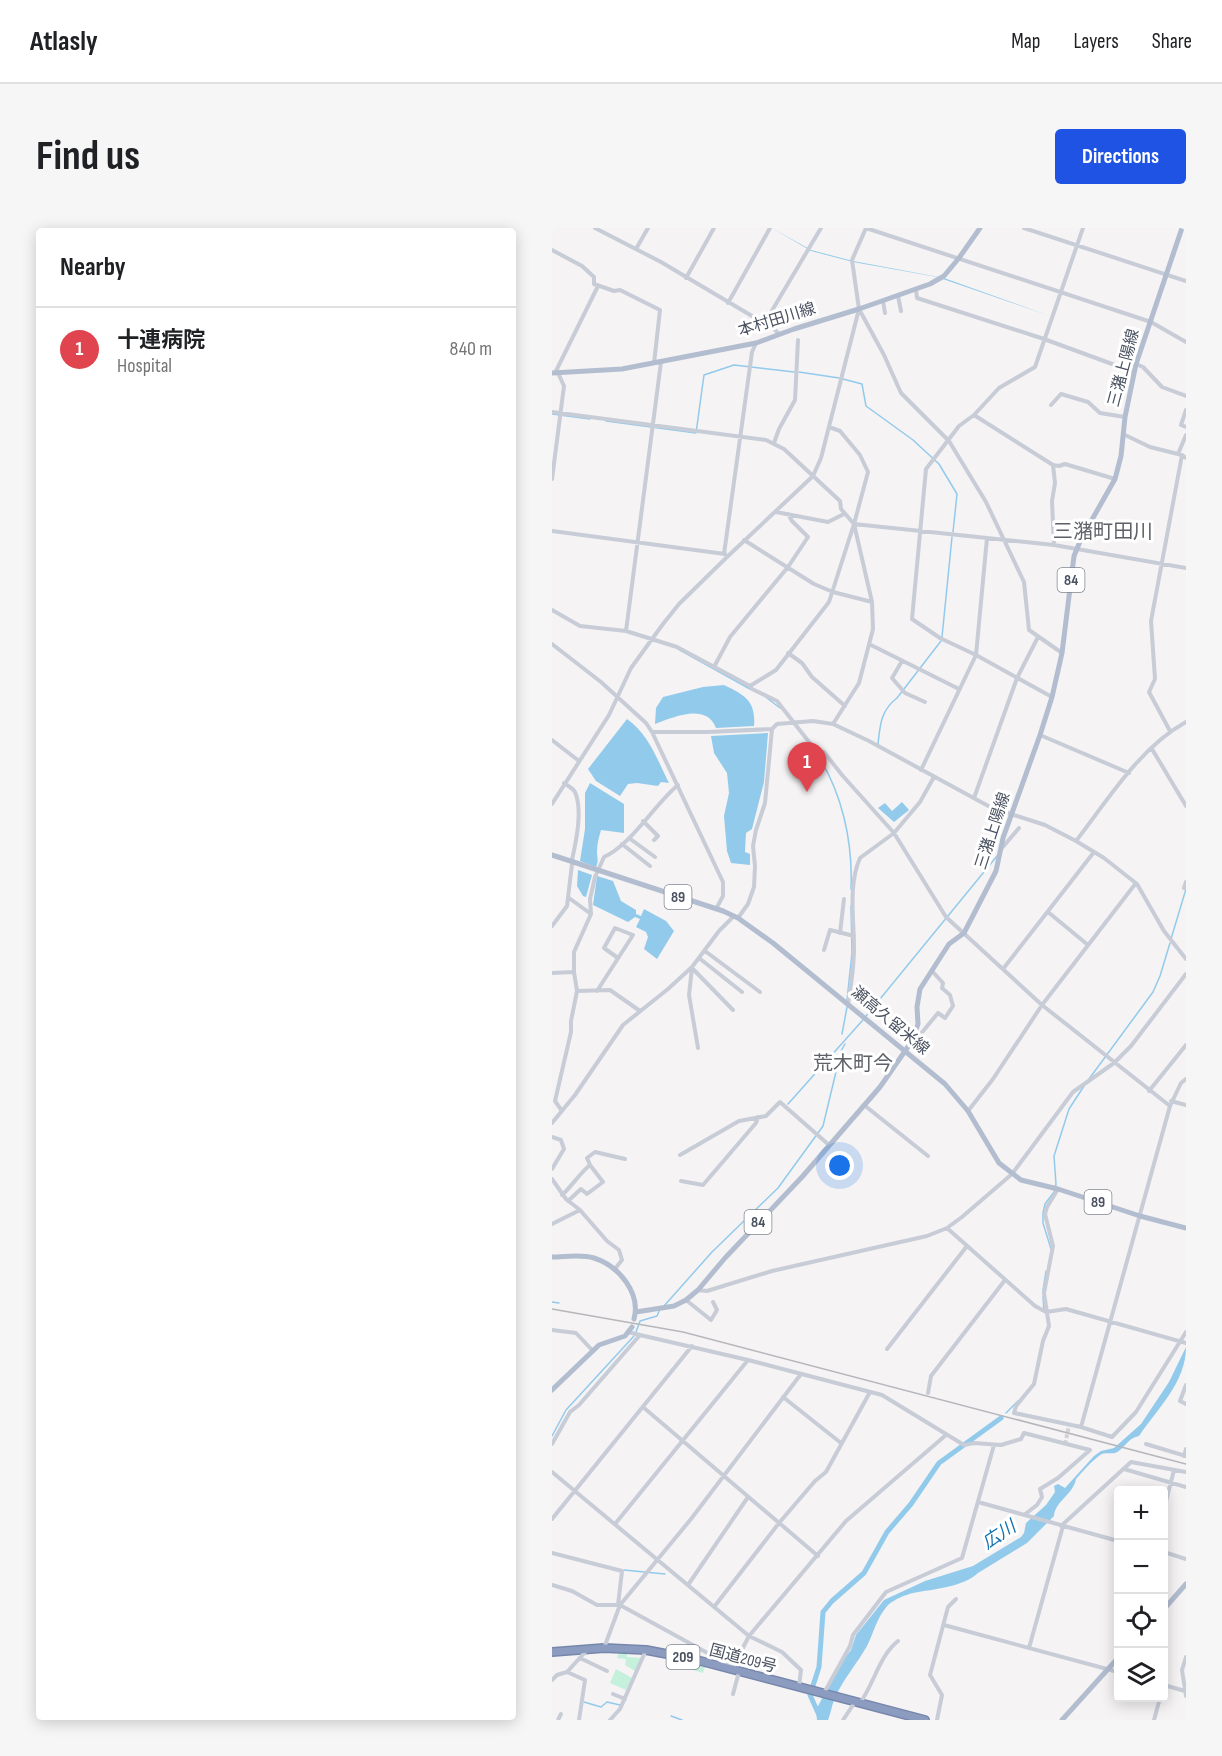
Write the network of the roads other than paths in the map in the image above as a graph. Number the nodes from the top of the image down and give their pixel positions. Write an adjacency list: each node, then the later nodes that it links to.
1 (595, 228): 12 (street)
2 (648, 228): 12 (street)
3 (714, 228): 16 (street)
4 (770, 228): 23 (street)
5 (821, 228): 28 (street)
6 (866, 228): 14 (street); 24 (street)
7 (980, 228): 14 (main road, 本村田川線)
8 (1024, 228): 11 (street)
9 (1083, 228): 11 (street)
10 (1185, 228): 15 (main road, 三潴上陽線 / 84)
11 (1077, 247): 15 (street); 20 (street)
12 (636, 249): 16 (street)
13 (552, 250): 18 (street)
14 (959, 258): 19 (main road, 本村田川線); 20 (street)
15 (1167, 276): 17 (street); 27 (main road, 三潴上陽線 / 84)
16 (686, 278): 23 (street)
17 (1186, 281)
18 (598, 286): 35 (street); 38 (street)
19 (916, 290): 21 (main road, 本村田川線); 30 (street)
20 (1061, 291): 27 (street); 30 (street)
21 (898, 296): 22 (main road, 本村田川線); 25 (street)
22 (883, 301): 24 (main road, 本村田川線); 26 (street)
23 (728, 303): 28 (street)
24 (858, 309): 29 (main road, 本村田川線); 48 (street); 52 (street)
25 (901, 311)
26 (885, 314)
27 (1150, 322): 32 (street); 36 (main road, 三潴上陽線 / 84)
28 (764, 324): 29 (street)
29 (780, 335): 33 (main road, 本村田川線)
30 (1044, 339): 37 (street); 44 (street)
31 (798, 340): 53 (street)
32 (1186, 342)
33 (756, 343): 34 (main road, 本村田川線); 51 (street)
34 (661, 362): 35 (main road, 本村田川線); 46 (street)
35 (654, 363): 38 (main road, 本村田川線)
36 (1136, 364): 37 (main road, 三潴上陽線 / 84); 39 (street)
37 (1134, 372): 45 (main road, 三潴上陽線 / 84)
38 (555, 373): 43 (street)
39 (1186, 396)
40 (1051, 405): 45 (street)
41 (1186, 410): 47 (street)
42 (552, 412): 43 (street)
43 (561, 413): 46 (street); 57 (street)
44 (974, 415): 52 (street); 55 (street)
45 (1125, 417): 49 (main road, 三潴上陽線 / 84)
46 (653, 425): 51 (street); 68 (street)
47 (1186, 427)
48 (829, 428): 56 (street); 62 (street)
49 (1123, 434): 54 (street); 58 (main road, 三潴上陽線 / 84)
50 (1186, 435): 54 (street)
51 (741, 436): 53 (street); 71 (street)
52 (949, 441): 63 (street); 66 (street)
53 (774, 443): 56 (street)
54 (1182, 456): 72 (street)
55 (1053, 465): 58 (street); 69 (street)
56 (813, 476): 59 (street); 61 (street)
57 (552, 479)
58 (1115, 479): 70 (main road, 三潴上陽線 / 84)
59 (776, 512): 60 (street); 67 (street)
60 (788, 514): 61 (street); 73 (street)
61 (844, 514): 62 (street)
62 (854, 524): 63 (street); 75 (street); 76 (street)
63 (920, 530): 65 (street); 85 (street)
64 (552, 531): 68 (street)
65 (987, 538): 66 (street); 85 (street)
66 (1004, 539): 69 (street); 79 (street)
67 (744, 540): 71 (street); 73 (street)
68 (638, 542): 71 (street); 78 (street)
69 (1054, 545): 70 (street)
70 (1077, 549): 72 (street); 84 (main road, 三潴上陽線 / 84)
71 (726, 555): 80 (street)
72 (1162, 564): 74 (street); 99 (street)
73 (788, 567): 75 (street); 87 (street)
74 (1186, 568)
75 (833, 592): 76 (street); 83 (street)
76 (872, 602): 82 (street)
77 (552, 610): 78 (street)
78 (626, 631): 80 (street)
79 (1038, 637): 84 (street); 88 (street)
80 (652, 639): 87 (street); 91 (street)
81 (552, 645): 91 (street)
82 (869, 645): 86 (street); 94 (street)
83 (788, 652): 89 (street); 94 (street)
84 (1062, 653): 92 (main road, 三潴上陽線 / 84)
85 (976, 655): 88 (street); 90 (street)
86 (902, 661): 90 (street); 93 (street)
87 (714, 667): 89 (street)
88 (1017, 678): 92 (street); 111 (street)
89 (750, 686): 95 (street)
90 (959, 689): 105 (street)
91 (617, 697): 100 (street); 104 (street)
92 (1052, 697): 101 (main road, 三潴上陽線 / 84)
93 (925, 702)
94 (845, 706): 97 (street)
95 (795, 722): 97 (street); 98 (street); 117 (street)
96 (1186, 722): 99 (street)
97 (833, 724): 105 (street)
98 (772, 729): 100 (street); 135 (street)
99 (1170, 731): 103 (street)
100 (652, 732): 109 (street)
101 (1040, 735): 106 (street); 114 (main road, 三潴上陽線 / 84)
102 (552, 740): 104 (street)
103 (1152, 749): 106 (street); 113 (street)
104 (579, 761): 108 (street)
105 (921, 770): 107 (street)
106 (1129, 773): 120 (street)
107 (933, 777): 111 (street); 117 (street)
108 (564, 783): 110 (street); 126 (street)
109 (678, 785): 115 (street); 132 (street)
110 (554, 798): 112 (street)
111 (974, 798): 114 (street)
112 (552, 804)
113 (1186, 806)
114 (1012, 815): 120 (street); 122 (main road, 三潴上陽線 / 84)
115 (643, 821): 118 (street); 119 (street)
116 (1019, 828): 122 (street)
117 (894, 833): 138 (street); 139 (street)
118 (629, 838): 121 (street); 125 (street)
119 (654, 840)
120 (1076, 842): 123 (street)
121 (622, 844): 127 (street); 128 (street)
122 (1001, 848): 138 (main road, 三潴上陽線 / 84)
123 (1094, 852): 129 (street); 133 (street)
124 (552, 855): 126 (main road, 瀬高久留米線 / 89)
125 (655, 857)
126 (572, 862): 128 (main road, 瀬高久留米線 / 89); 130 (street)
127 (650, 867)
128 (598, 871): 132 (main road, 瀬高久留米線 / 89); 134 (street)
129 (1136, 883): 140 (street); 145 (street)
130 (568, 897): 134 (street); 136 (street)
131 (843, 899): 137 (street)
132 (716, 909): 135 (main road, 瀬高久留米線 / 89)
133 (1048, 912): 140 (street); 147 (street)
134 (591, 914): 149 (street)
135 (736, 917): 142 (street); 156 (main road, 瀬高久留米線 / 89)
136 (552, 926)
137 (840, 933): 139 (street); 141 (street)
138 (964, 933): 147 (street); 148 (main road, 三潴上陽線 / 84)
139 (854, 936): 156 (street)
140 (1088, 945): 157 (street)
141 (824, 950)
142 (705, 951): 144 (street); 155 (street)
143 (618, 958): 143 (street); 153 (street)
144 (699, 958): 146 (street); 154 (street)
145 (1186, 959)
146 (692, 967): 158 (street); 159 (street); 162 (street)
147 (1003, 969): 157 (street)
148 (932, 970): 160 (main road, 三潴上陽線 / 84); 160 (street)
149 (574, 972): 150 (street); 152 (street)
150 (552, 973)
151 (1186, 974): 164 (street)
152 (577, 991): 153 (street); 170 (street)
153 (597, 991): 159 (street)
154 (742, 992)
155 (760, 992)
156 (848, 1004): 163 (main road, 瀬高久留米線 / 89)
157 (1042, 1005): 164 (street); 171 (street)
158 (733, 1010)
159 (640, 1011): 170 (street)
160 (914, 1037): 163 (main road, 三潴上陽線 / 84)
161 (1186, 1045): 166 (street)
162 (698, 1048)
163 (906, 1052): 168 (main road, 三潴上陽線 / 84); 171 (main road, 瀬高久留米線 / 89)
164 (1114, 1063): 166 (street); 181 (street)
165 (1186, 1079): 167 (street)
166 (1149, 1090): 167 (street)
167 (1170, 1103): 169 (street); 188 (street)
168 (863, 1105): 175 (main road, 三潴上陽線 / 84); 177 (street)
169 (1186, 1105)
170 (562, 1111): 173 (street)
171 (968, 1111): 181 (main road, 瀬高久留米線 / 89)
172 (758, 1117): 175 (street); 176 (street); 183 (street)
173 (552, 1123)
174 (552, 1137): 180 (street)
175 (829, 1145): 196 (main road, 三潴上陽線 / 84)
176 (680, 1155)
177 (928, 1156)
178 (625, 1159): 179 (street)
179 (590, 1165): 185 (street); 186 (street)
180 (552, 1169)
181 (1012, 1174): 184 (main road, 瀬高久留米線 / 89); 190 (street)
182 (552, 1179): 185 (street)
183 (681, 1181)
184 (1058, 1189): 188 (main road, 瀬高久留米線 / 89); 199 (street)
185 (562, 1195): 186 (street)
186 (568, 1201): 187 (street)
187 (580, 1210): 189 (street); 194 (street)
188 (1140, 1216): 191 (main road, 瀬高久留米線 / 89); 200 (street)
189 (552, 1224)
190 (947, 1228): 192 (street); 196 (street)
191 (1186, 1228)
192 (967, 1246): 195 (street); 208 (street)
193 (552, 1257): 194 (main road)
194 (614, 1270): 197 (main road, 三潴上陽線 / 84)
195 (1005, 1280): 199 (street); 215 (street)
196 (698, 1290): 197 (main road, 三潴上陽線 / 84)
197 (686, 1300): 198 (street)
198 (713, 1302)
199 (1048, 1312): 200 (street); 219 (street)
200 (1112, 1320): 206 (street); 219 (street)
201 (632, 1327): 203 (main road)
202 (552, 1330): 209 (street)
203 (628, 1332): 205 (street); 209 (main road)
204 (1186, 1332): 206 (street)
205 (640, 1335): 207 (street); 223 (street)
206 (1183, 1342): 219 (street)
207 (692, 1346): 210 (street); 218 (street)
208 (887, 1349)
209 (593, 1351): 213 (main road)
210 (748, 1360): 211 (street); 221 (street)
211 (801, 1374): 214 (street); 216 (street)
212 (1186, 1385): 217 (street)
213 (552, 1389)
214 (870, 1392): 220 (street); 222 (street)
215 (928, 1393)
216 (783, 1397): 222 (street); 232 (street)
217 (1186, 1404)
218 (643, 1407): 221 (street); 235 (street)
219 (1081, 1427)
220 (946, 1435): 225 (street); 247 (street)
221 (682, 1440): 232 (street); 242 (street)
222 (841, 1443): 241 (street)
223 (552, 1444)
224 (1146, 1444): 227 (street)
225 (994, 1445): 238 (street); 239 (street)
226 (1186, 1449): 227 (street)
227 (1185, 1456)
228 (1123, 1469): 229 (street); 233 (street); 243 (street)
229 (1174, 1470): 231 (street); 233 (street)
230 (552, 1472): 235 (street)
231 (1186, 1472)
232 (723, 1476): 237 (street); 249 (street)
233 (1171, 1482): 234 (street); 236 (street)
234 (1186, 1486)
235 (575, 1491): 240 (street); 242 (street)
236 (1168, 1494)
237 (748, 1497): 241 (street); 252 (street)
238 (978, 1502): 239 (street); 277 (street)
239 (1026, 1516): 243 (street)
240 (552, 1519)
241 (779, 1523): 247 (street); 256 (street)
242 (615, 1524): 249 (street)
243 (1061, 1526): 244 (street); 261 (street)
244 (1115, 1540)
245 (552, 1553): 255 (street)
246 (1168, 1553): 248 (street)
247 (818, 1556): 258 (street)
248 (1186, 1558)
249 (656, 1559): 252 (street); 255 (street)
250 (1186, 1584): 254 (main road)
251 (552, 1585): 255 (street)
252 (688, 1585): 256 (street)
253 (956, 1599): 257 (street)
254 (1168, 1604)
255 (619, 1605): 260 (street); 268 (street)
256 (714, 1607): 258 (street)
257 (944, 1625): 261 (street); 290 (street)
258 (749, 1636): 268 (street); 275 (street)
259 (898, 1641): 282 (street)
260 (604, 1648): 262 (highway, 国道209号 / 209); 263 (highway, 国道209号 / 209)
261 (1029, 1648): 269 (street)
262 (588, 1650): 264 (highway, 国道209号 / 209); 266 (street)
263 (646, 1650): 268 (highway, 国道209号 / 209); 281 (street)
264 (552, 1652)
265 (1186, 1657): 276 (street)
266 (580, 1658): 270 (street); 272 (street)
267 (1114, 1663): 269 (main road)
268 (735, 1669): 275 (highway, 国道209号 / 209); 279 (street)
269 (1108, 1669): 271 (street); 291 (main road)
270 (607, 1671)
271 (1114, 1671)
272 (567, 1672): 273 (street); 286 (street)
273 (552, 1680)
274 (1168, 1686): 276 (street)
275 (799, 1687): 277 (highway, 国道209号 / 209)
276 (1185, 1691): 280 (street)
277 (824, 1693): 282 (highway, 国道209号 / 209)
278 (614, 1694): 281 (street)
279 (733, 1694)
280 (1186, 1696)
281 (625, 1699): 287 (street)
282 (858, 1702): 288 (street); 289 (highway, 国道209号 / 209)
283 (1159, 1702): 292 (street)
284 (561, 1714): 285 (street)
285 (558, 1720)
286 (579, 1720)
287 (610, 1720)
288 (843, 1720)
289 (925, 1720)
290 (937, 1720)
291 (1062, 1720)
292 (1154, 1720)

